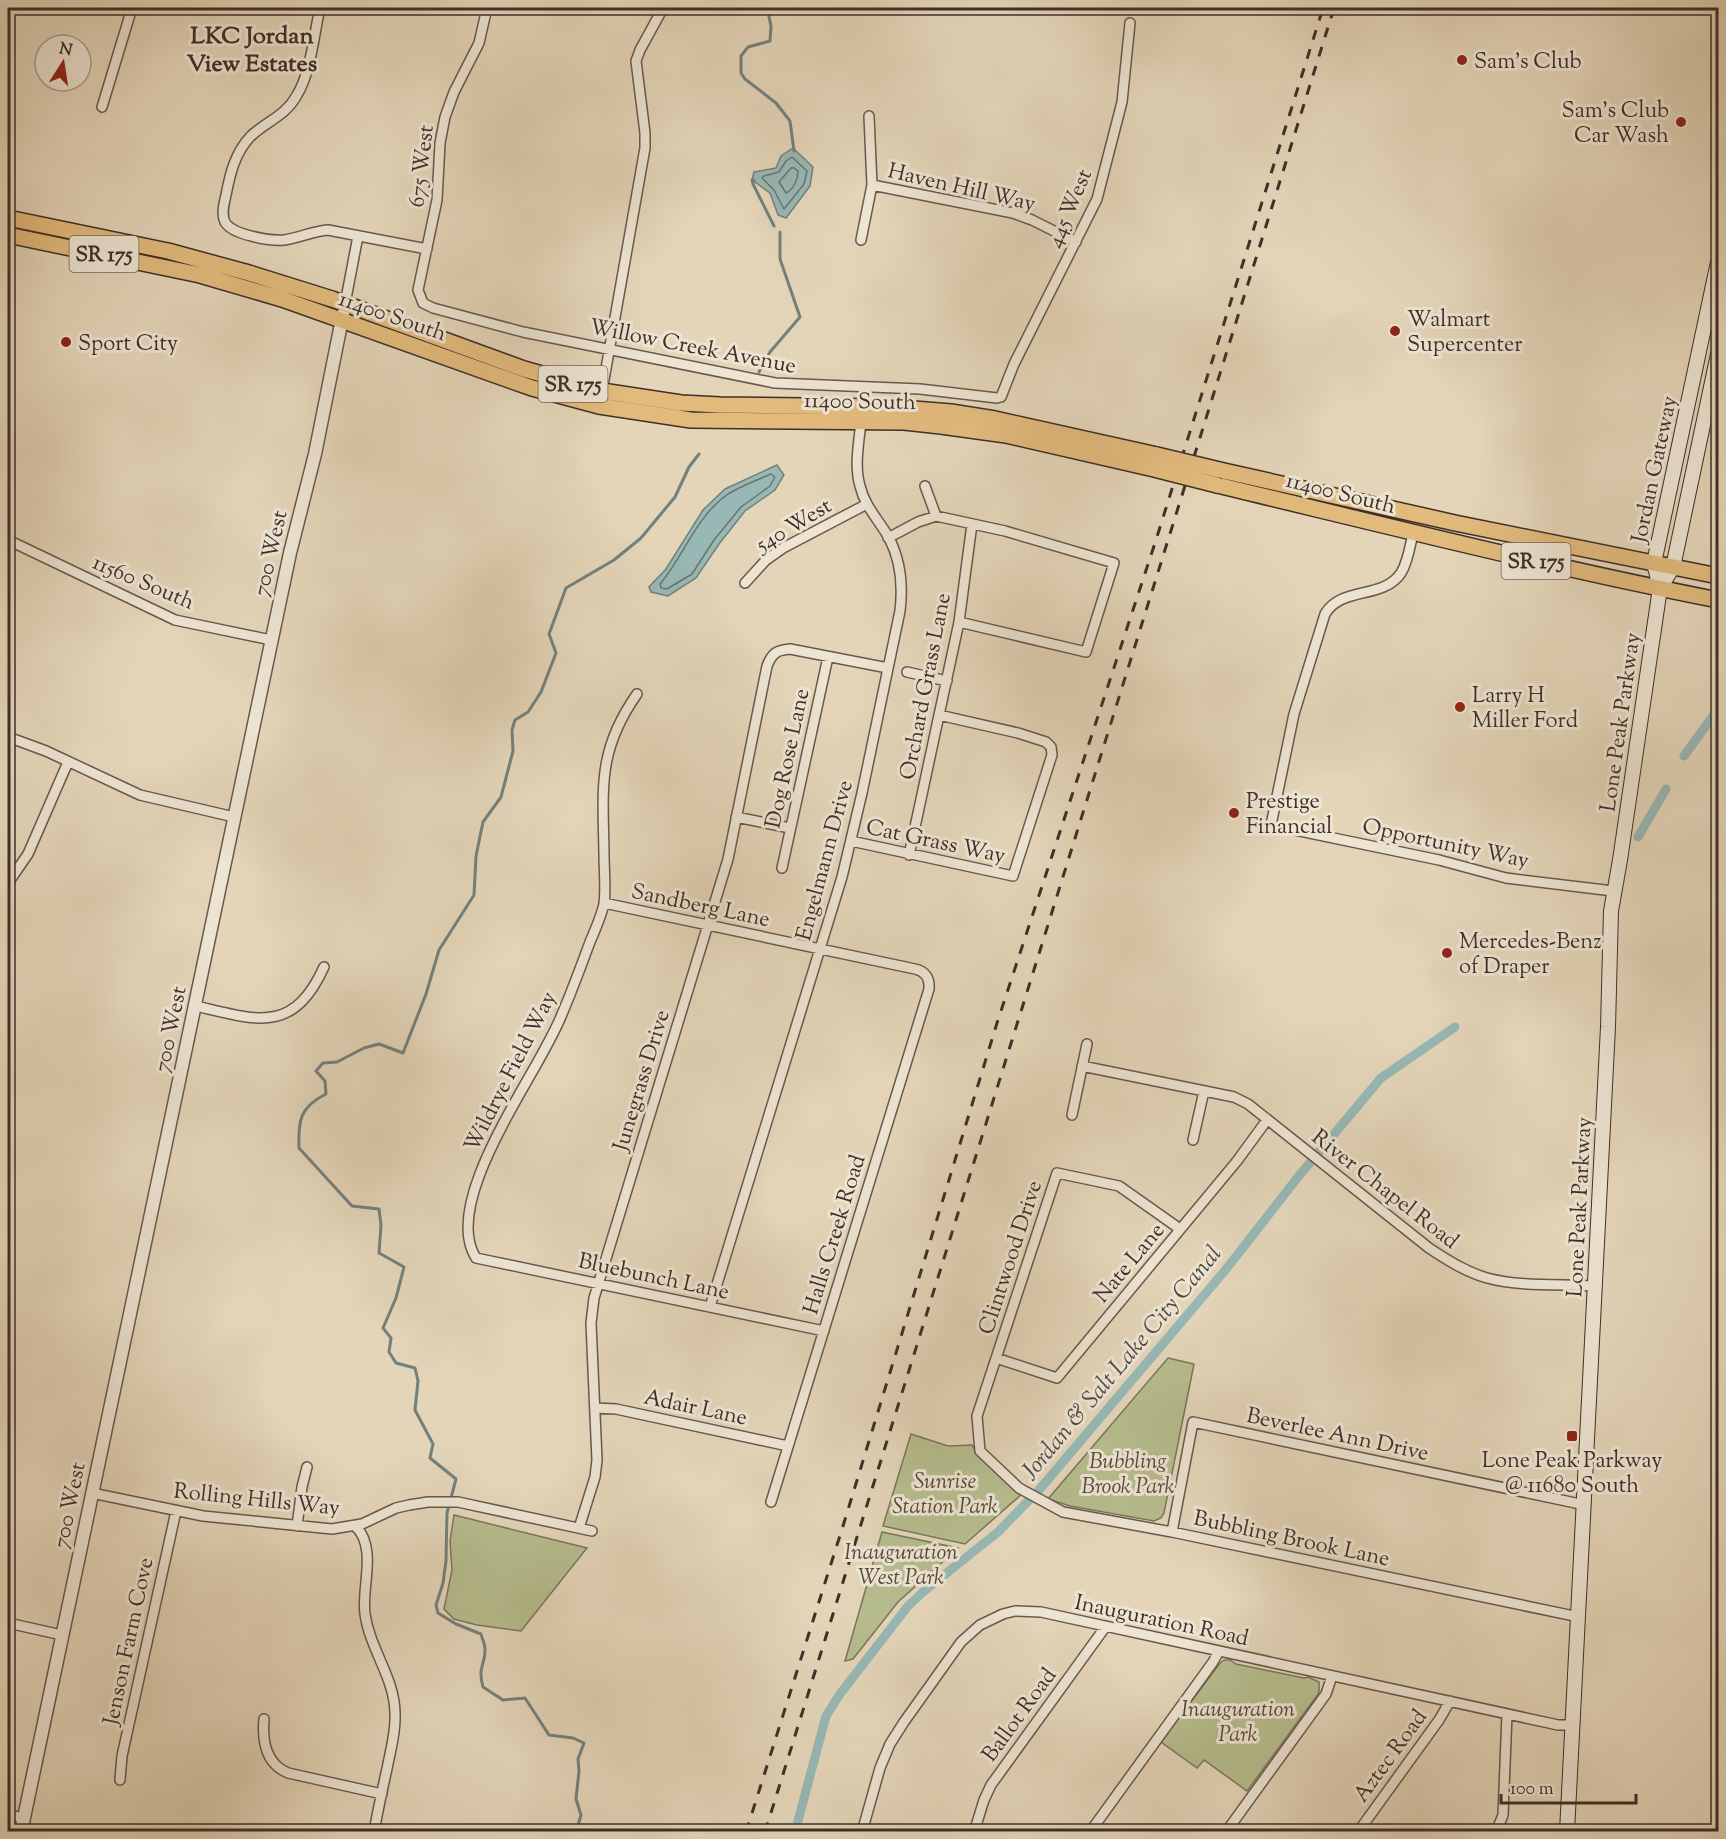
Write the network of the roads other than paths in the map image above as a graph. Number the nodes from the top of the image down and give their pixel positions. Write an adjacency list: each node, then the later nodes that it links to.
1 (132, 8): 6 (street)
2 (320, 8): 11 (street)
3 (487, 8): 14 (street, 675 West)
4 (663, 8): 19 (street)
5 (1130, 22): 13 (street, 445 West)
6 (102, 106)
7 (869, 116): 8 (street)
8 (872, 185): 12 (street); 13 (street, Haven Hill Way)
9 (8, 218): 17 (main road, 11400 South / SR 175)
10 (8, 235): 18 (main road, 11400 South / SR 175)
11 (358, 236): 14 (street); 17 (street, 700 West)
12 (861, 240)
13 (1076, 242): 22 (street, 445 West)
14 (426, 249): 16 (street, 675 West)
15 (1719, 262): 34 (main road, Jordan Gateway)
16 (420, 299): 19 (street, Willow Creek Avenue)
17 (345, 304): 18 (street, 700 West); 21 (main road, 11400 South / SR 175)
18 (341, 321): 24 (main road, 11400 South / SR 175); 41 (street, 700 West)
19 (609, 350): 21 (street); 22 (street, Willow Creek Avenue)
20 (1719, 354): 35 (main road, Jordan Gateway)
21 (602, 391): 23 (main road, 11400 South / SR 175)
22 (1001, 397)
23 (951, 412): 24 (main road); 25 (main road, 11400 South / SR 175)
24 (861, 421): 25 (main road, 11400 South / SR 175); 28 (street, Engelmann Drive)
25 (1156, 462): 26 (main road, 11400 South / SR 175, bridge)
26 (1221, 478): 31 (main road, 11400 South / SR 175); 34 (main road, 11400 South / SR 175)
27 (926, 486): 29 (street)
28 (867, 504): 32 (street, Engelmann Drive); 37 (street, 540 West)
29 (936, 516): 30 (street); 32 (street)
30 (972, 524): 40 (street, Orchard Grass Lane); 40 (street)
31 (1413, 533): 38 (main road, 11400 South / SR 175); 57 (street, Opportunity Way)
32 (888, 538): 43 (street, Engelmann Drive)
33 (8, 540): 41 (street, 11560 South)
34 (1654, 563): 35 (main road, 11400 South / SR 175); 38 (main road, Jordan Gateway)
35 (1673, 567): 36 (main road, 11400 South / SR 175); 38 (main road, Jordan Gateway)
36 (1719, 576)
37 (745, 583)
38 (1660, 588): 39 (main road, 11400 South / SR 175); 57 (main road, Lone Peak Parkway)
39 (1719, 600)
40 (959, 622): 45 (street, Orchard Grass Lane)
41 (272, 640): 50 (street, 700 West)
42 (828, 657): 43 (street); 51 (street, Junegrass Drive); 52 (street, Dog Rose Lane)
43 (888, 668): 53 (street, Engelmann Drive)
44 (907, 672): 45 (street)
45 (947, 681): 47 (street, Orchard Grass Lane)
46 (637, 694): 58 (street)
47 (939, 715): 54 (street, Orchard Grass Lane); 54 (street, Cat Grass Way)
48 (8, 737): 49 (street)
49 (68, 762): 50 (street); 56 (street)
50 (234, 817): 63 (street, 700 West)
51 (736, 817): 52 (street); 59 (street, Junegrass Drive)
52 (790, 828): 55 (street, Dog Rose Lane)
53 (851, 841): 54 (street, Cat Grass Way); 60 (street, Engelmann Drive)
54 (909, 855)
55 (782, 868)
56 (8, 883)
57 (1613, 891): 73 (main road, Lone Peak Parkway)
58 (604, 903): 59 (street, Sandberg Lane); 71 (street, Wildrye Field Way)
59 (708, 925): 60 (street, Sandberg Lane); 72 (street, Junegrass Drive)
60 (820, 949): 62 (street, Sandberg Lane); 74 (street, Engelmann Drive)
61 (324, 967): 63 (street)
62 (928, 977): 75 (street, Halls Creek Road)
63 (195, 1006): 81 (street, 700 West)
64 (1087, 1044): 65 (street)
65 (1082, 1066): 66 (street, River Chapel Road); 67 (street)
66 (1204, 1091): 68 (street, River Chapel Road); 69 (street)
67 (1072, 1115)
68 (1267, 1120): 70 (street, Nate Lane); 73 (street, River Chapel Road)
69 (1193, 1140)
70 (1180, 1229): 76 (street, Nate Lane); 76 (street, Clintwood Drive)
71 (476, 1258): 72 (street, Bluebunch Lane)
72 (598, 1283): 74 (street, Bluebunch Lane); 77 (street, Junegrass Drive)
73 (1594, 1286): 83 (main road, Lone Peak Parkway)
74 (710, 1307): 75 (street, Bluebunch Lane)
75 (824, 1331): 78 (street, Halls Creek Road)
76 (996, 1358): 79 (street, Clintwood Drive)
77 (595, 1408): 78 (street, Adair Lane); 87 (street, Junegrass Drive)
78 (788, 1446): 82 (street, Halls Creek Road)
79 (981, 1451): 89 (street, Bubbling Brook Lane)
80 (307, 1467): 85 (street)
81 (92, 1493): 84 (street, Rolling Hills Way); 93 (street, 700 West)
82 (771, 1502)
83 (1584, 1505): 89 (street, Beverlee Ann Drive); 90 (main road, Lone Peak Parkway)
84 (176, 1511): 85 (street, Rolling Hills Way); 100 (street, Jenson Farm Cove)
85 (297, 1526): 86 (street, Rolling Hills Way)
86 (355, 1526): 87 (street, Rolling Hills Way); 101 (street)
87 (579, 1528): 88 (street, Rolling Hills Way)
88 (592, 1531)
89 (1172, 1532): 90 (street, Bubbling Brook Lane)
90 (1579, 1617): 99 (main road, Lone Peak Parkway)
91 (8, 1623): 93 (street)
92 (1106, 1626): 94 (street, Inauguration Road); 106 (street, Inauguration Road); 107 (street, Ballot Road)
93 (62, 1635): 103 (street, 700 West)
94 (1219, 1651): 95 (street, Inauguration Road); 108 (street)
95 (1332, 1676): 96 (street, Inauguration Road); 109 (street)
96 (1450, 1701): 97 (street, Inauguration Road); 110 (street, Aztec Road)
97 (1507, 1714): 99 (street, Inauguration Road); 111 (street)
98 (264, 1719): 101 (street)
99 (1573, 1725): 112 (main road, Lone Peak Parkway)
100 (120, 1780)
101 (382, 1794): 105 (street)
102 (8, 1815): 103 (street)
103 (24, 1818): 104 (street, 700 West)
104 (21, 1832)
105 (374, 1832)
106 (862, 1832)
107 (974, 1832)
108 (1090, 1832)
109 (1226, 1832)
110 (1358, 1832)
111 (1496, 1832)
112 (1567, 1832)

